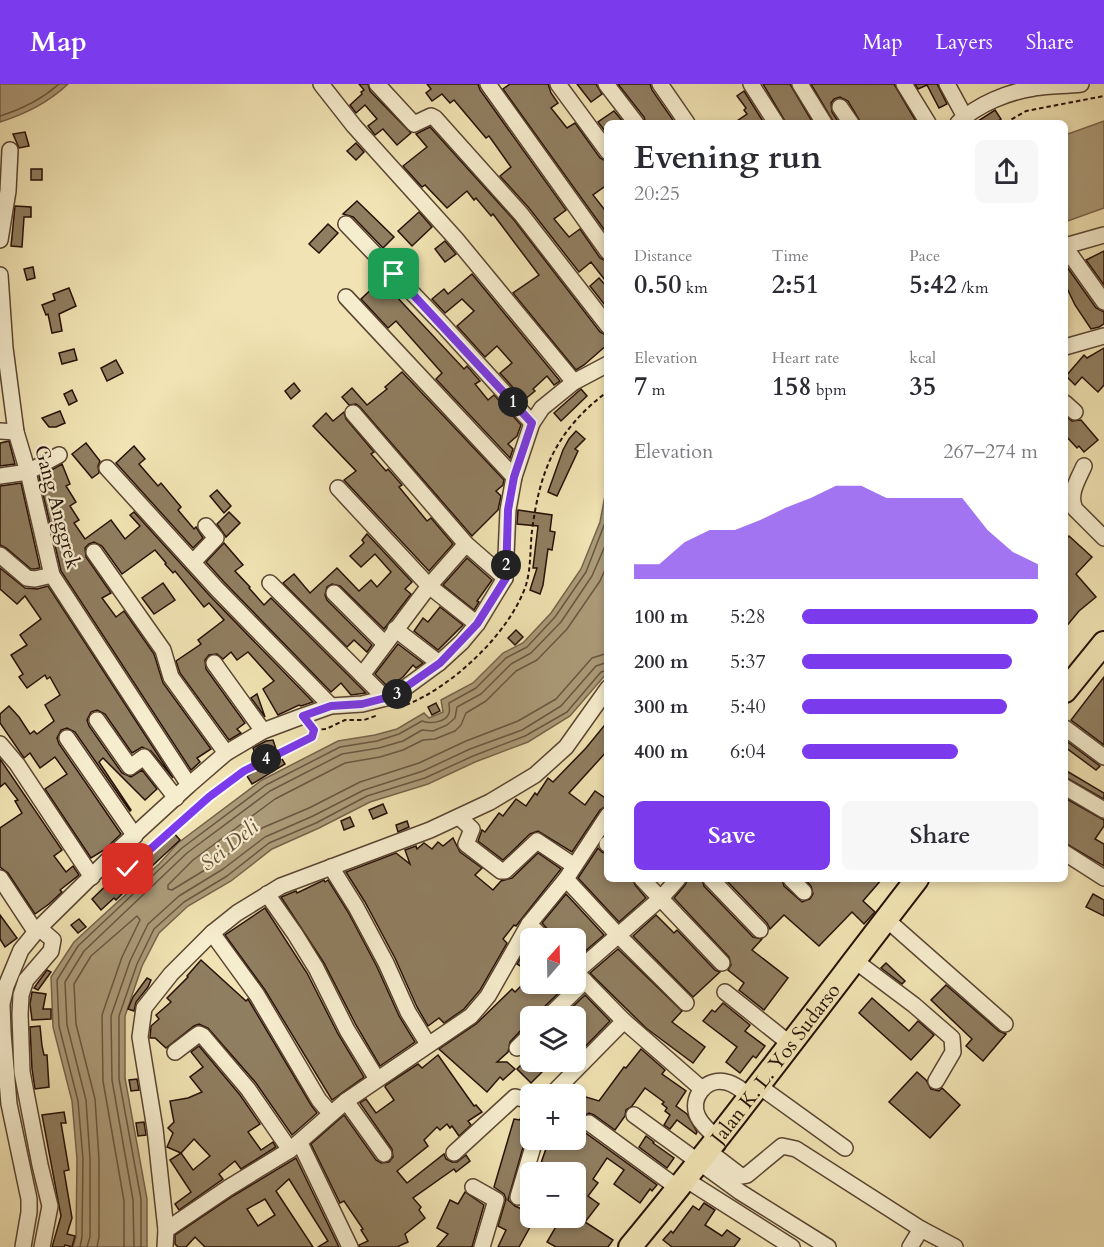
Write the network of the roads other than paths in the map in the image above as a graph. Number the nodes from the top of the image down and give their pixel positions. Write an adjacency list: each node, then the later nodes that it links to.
1 (321, 84): 36 (street)
2 (377, 84): 32 (street)
3 (488, 84): 26 (street)
4 (558, 84): 21 (street)
5 (606, 84): 14 (street)
6 (660, 84): 15 (street)
7 (751, 84): 16 (street)
8 (800, 84): 17 (street)
9 (904, 84): 19 (street)
10 (947, 84): 20 (street)
11 (1072, 85): 12 (street)
12 (1035, 86): 20 (street)
13 (840, 107): 18 (street)
14 (634, 120)
15 (685, 120)
16 (774, 120)
17 (822, 120)
18 (848, 120)
19 (926, 120)
20 (961, 120)
21 (604, 147)
22 (10, 150): 25 (street)
23 (346, 224): 38 (street)
24 (1104, 235): 27 (street)
25 (0, 240)
26 (604, 246)
27 (1068, 246)
28 (1068, 251): 31 (street)
29 (0, 275): 40 (street, Gang Anggrek)
30 (346, 297): 46 (street)
31 (1104, 302)
32 (604, 321)
33 (1104, 336): 34 (street)
34 (1068, 346)
35 (604, 366): 36 (street)
36 (574, 382): 38 (street)
37 (352, 413): 50 (street)
38 (532, 423): 46 (street)
39 (0, 431): 40 (street)
40 (16, 432): 44 (street, Gang Anggrek)
41 (59, 455): 44 (street)
42 (1084, 466): 49 (street)
43 (107, 468): 53 (street)
44 (28, 472): 45 (street); 54 (street, Gang Anggrek)
45 (0, 476)
46 (514, 477): 55 (street)
47 (338, 488): 57 (street)
48 (206, 526): 53 (street)
49 (1104, 538)
50 (466, 544): 55 (street); 57 (street)
51 (94, 552): 75 (street)
52 (0, 555): 54 (street)
53 (193, 562): 69 (street)
54 (52, 575): 77 (street, Gang Anggrek)
55 (506, 578): 59 (street)
56 (270, 583): 65 (street)
57 (429, 586): 59 (street); 60 (street)
58 (334, 593): 62 (street)
59 (477, 624): 64 (street)
60 (395, 629): 62 (street); 64 (street)
61 (1104, 643): 66 (highway)
62 (384, 644): 65 (street)
63 (214, 663): 72 (street)
64 (440, 663): 68 (street)
65 (362, 675): 68 (street)
66 (1068, 687)
67 (604, 694): 81 (street)
68 (385, 698): 69 (street)
69 (331, 706): 72 (street)
70 (97, 720): 79 (street)
71 (1068, 730): 76 (street)
72 (263, 731): 75 (street)
73 (67, 738): 83 (street)
74 (0, 744): 87 (street)
75 (226, 753): 77 (street)
76 (1104, 757)
77 (189, 785): 79 (street)
78 (1068, 789): 80 (street)
79 (176, 798): 83 (street)
80 (1104, 810)
81 (459, 817): 85 (street); 86 (street)
82 (604, 821): 86 (street)
83 (135, 836): 87 (street)
84 (1068, 855): 89 (street)
85 (331, 867): 96 (street); 115 (street)
86 (570, 872): 99 (street); 104 (street)
87 (92, 877): 101 (street)
88 (0, 878): 101 (street)
89 (1104, 878)
90 (645, 882): 97 (street)
91 (675, 882): 97 (street)
92 (714, 882): 102 (street)
93 (794, 882): 95 (street)
94 (915, 882): 98 (highway, Jalan K. L. Yos Sudarso)
95 (804, 892)
96 (267, 894): 103 (street); 119 (street)
97 (661, 898): 104 (street); 106 (street)
98 (886, 919): 105 (highway, Jalan K. L. Yos Sudarso); 112 (street)
99 (529, 924): 100 (street); 115 (street)
100 (533, 928)
101 (37, 929): 113 (street); 141 (street)
102 (760, 930)
103 (212, 933): 126 (street); 138 (street)
104 (617, 934): 107 (street); 110 (street)
105 (854, 960): 114 (highway, Jalan K. L. Yos Sudarso); 120 (street)
106 (722, 963)
107 (586, 967)
108 (586, 982): 111 (street)
109 (724, 992): 114 (street)
110 (686, 1003)
111 (624, 1021): 121 (street); 122 (street)
112 (1005, 1024)
113 (2, 1034): 140 (street)
114 (789, 1043): 123 (highway, Jalan K. L. Yos Sudarso)
115 (428, 1044): 119 (street)
116 (520, 1045): 117 (street)
117 (517, 1048)
118 (175, 1052): 129 (street)
119 (377, 1078): 125 (street)
120 (936, 1082)
121 (562, 1084)
122 (702, 1089): 123 (street); 134 (street)
123 (754, 1091): 130 (street); 134 (highway, Jalan K. L. Yos Sudarso)
124 (520, 1098): 132 (street)
125 (346, 1101): 126 (street); 133 (street)
126 (331, 1114): 129 (street)
127 (634, 1115): 134 (street)
128 (589, 1123): 134 (street)
129 (295, 1147): 138 (street); 139 (street)
130 (845, 1148)
131 (532, 1150): 136 (street)
132 (454, 1153)
133 (384, 1154)
134 (702, 1164): 137 (street); 144 (highway, Jalan K. L. Yos Sudarso); 145 (street); 146 (street)
135 (473, 1187): 143 (street)
136 (518, 1197)
137 (921, 1228): 147 (street); 148 (street)
138 (166, 1230): 142 (street)
139 (343, 1244)
140 (22, 1247)
141 (42, 1247)
142 (165, 1247)
143 (482, 1247)
144 (630, 1247)
145 (792, 1247)
146 (828, 1247)
147 (910, 1247)
148 (956, 1247)

